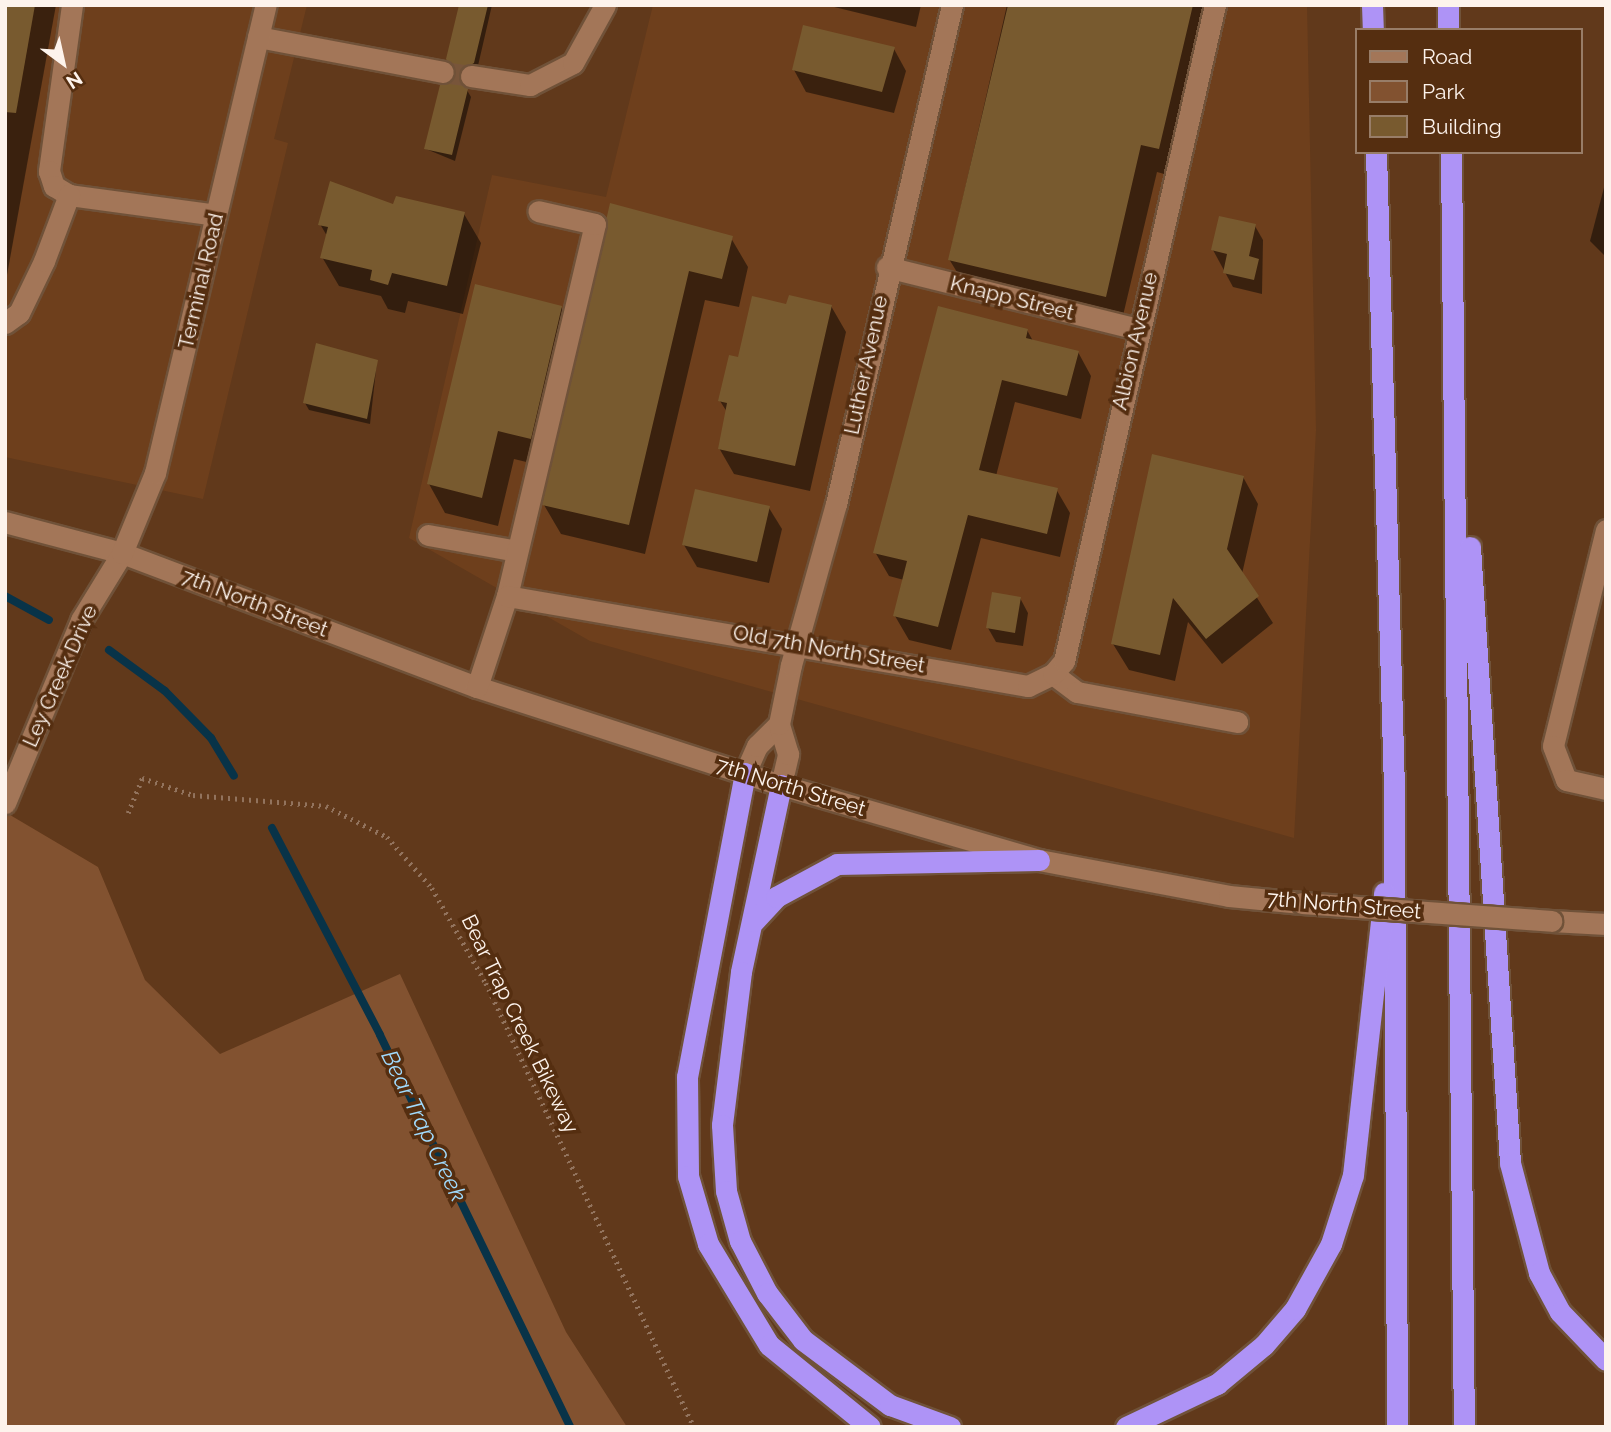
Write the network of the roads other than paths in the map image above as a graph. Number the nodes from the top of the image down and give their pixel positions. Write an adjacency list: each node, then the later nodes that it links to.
1 (72, 5): 15 (street)
2 (266, 5): 10 (street, Terminal Road)
3 (605, 5): 12 (street)
4 (952, 5): 18 (street, Luther Avenue)
5 (1215, 5): 21 (street, Albion Avenue)
6 (1372, 5): 8 (highway)
7 (1448, 5): 9 (highway)
8 (1373, 28)
9 (1448, 28)
10 (258, 37): 11 (street); 17 (street, Terminal Road)
11 (443, 72)
12 (471, 76)
13 (1376, 154): 35 (highway)
14 (1451, 154): 19 (highway)
15 (69, 195): 17 (street); 20 (street)
16 (538, 211): 25 (street)
17 (216, 215): 26 (street, Terminal Road)
18 (887, 267): 21 (street, Knapp Street); 28 (street, Luther Avenue)
19 (1453, 280): 41 (highway); 46 (highway)
20 (5, 323)
21 (1137, 330): 29 (street, Albion Avenue)
22 (5, 522): 26 (street, 7th North Street)
23 (1606, 530): 36 (street)
24 (428, 535): 25 (street)
25 (517, 551): 27 (street)
26 (122, 553): 30 (street, 7th North Street); 37 (street, Ley Creek Drive)
27 (507, 596): 28 (street, Old 7th North Street); 30 (street)
28 (800, 642): 29 (street, Old 7th North Street); 32 (street, Luther Avenue)
29 (1053, 674): 31 (street)
30 (477, 687): 33 (street, 7th North Street)
31 (1237, 722)
32 (779, 724): 33 (street, Luther Avenue); 34 (street, Luther Avenue)
33 (745, 773): 34 (street, 7th North Street); 42 (highway)
34 (781, 785): 38 (street, 7th North Street); 39 (highway)
35 (1394, 789): 44 (highway); 45 (highway)
36 (1606, 789)
37 (5, 803)
38 (1039, 860): 39 (highway); 40 (street, 7th North Street, bridge)
39 (752, 922): 43 (highway)
40 (1606, 923)
41 (1606, 1360)
42 (870, 1427)
43 (950, 1427)
44 (1126, 1427)
45 (1397, 1427)
46 (1464, 1427)

